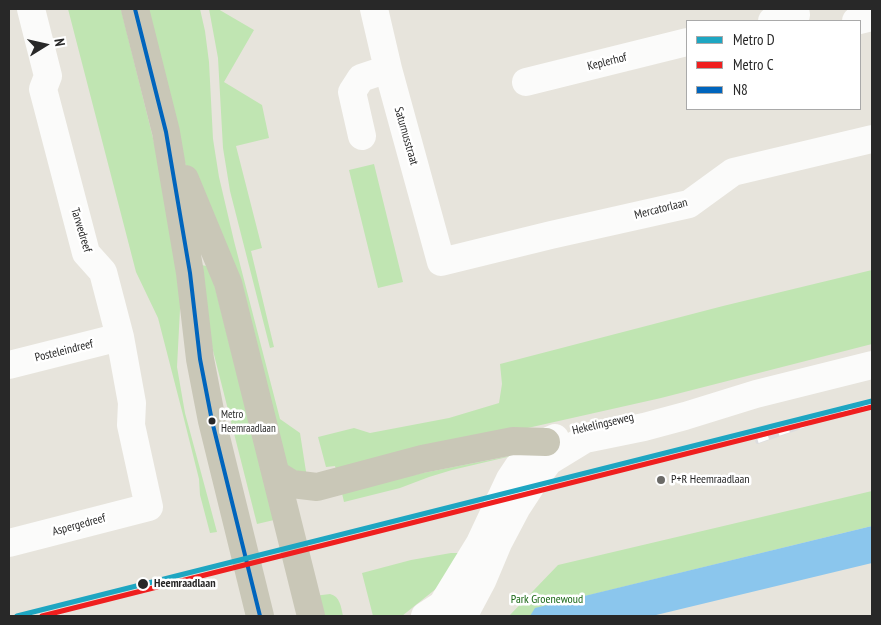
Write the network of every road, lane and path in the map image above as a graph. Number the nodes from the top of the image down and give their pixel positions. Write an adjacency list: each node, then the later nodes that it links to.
1 (31, 9): 11 (street, Tarwedreef)
2 (135, 9): 7 (main road)
3 (374, 9): 5 (street, Saturnusstraat)
4 (686, 42): 6 (street, Keplerhof)
5 (388, 69): 8 (street); 10 (street, Saturnusstraat)
6 (526, 82)
7 (166, 132): 16 (main road); 19 (main road)
8 (362, 136)
9 (872, 139): 10 (street, Mercatorlaan)
10 (441, 262)
11 (120, 337): 12 (street, Posteleindreef); 17 (street, Tarwedreef)
12 (9, 365)
13 (872, 365): 14 (street, Hekelingseweg)
14 (756, 394): 15 (street, Hekelingseweg); 22 (street, Hekelingseweg)
15 (546, 442): 16 (main road); 21 (street, Hekelingseweg)
16 (276, 474): 20 (main road)
17 (149, 507): 18 (street, Aspergedreef)
18 (9, 543)
19 (260, 616)
20 (311, 616)
21 (425, 616)
22 (462, 616)

